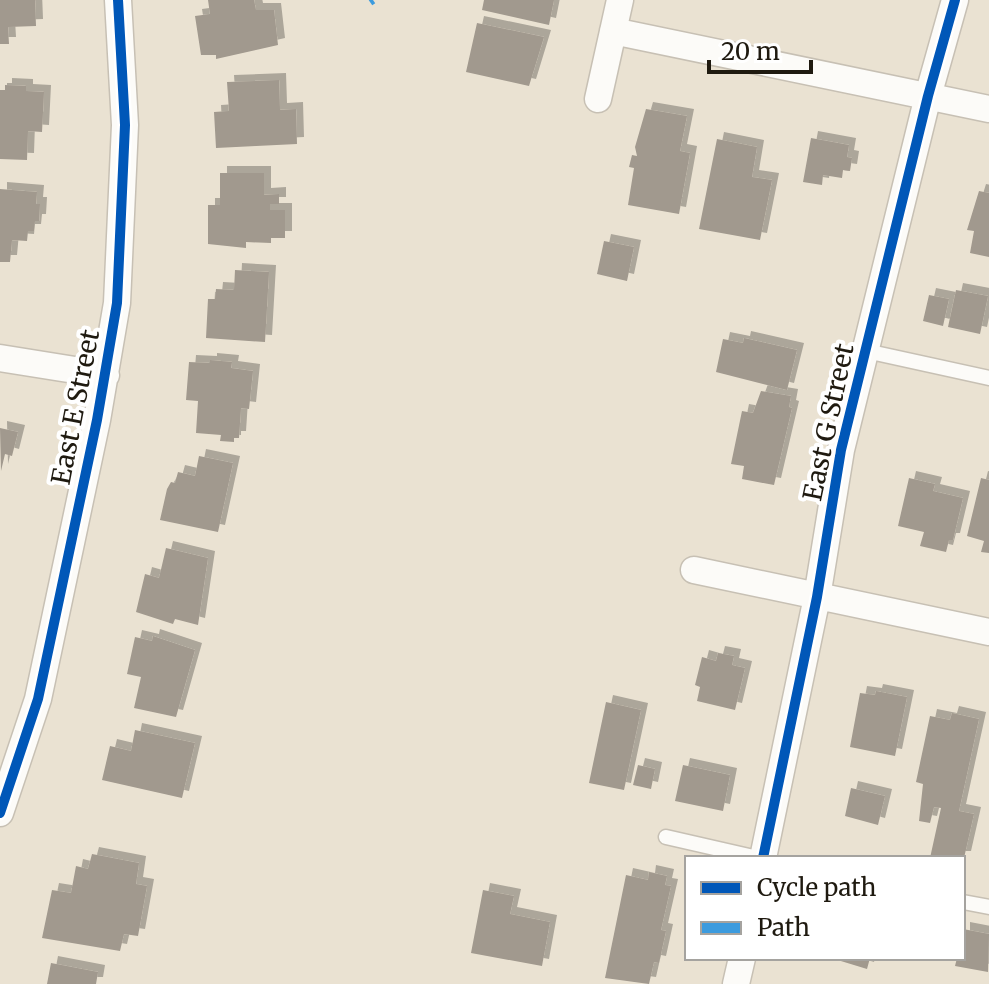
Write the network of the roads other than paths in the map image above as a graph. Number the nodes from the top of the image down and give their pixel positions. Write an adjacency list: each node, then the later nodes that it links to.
1 (118, 0): 10 (street, East E Street)
2 (620, 0): 4 (street)
3 (955, 0): 5 (street, East G Street)
4 (613, 31): 5 (street); 6 (street)
5 (928, 96): 7 (street); 8 (street, East G Street)
6 (598, 99)
7 (989, 109)
8 (866, 351): 11 (lane); 13 (street, East G Street)
9 (0, 358): 10 (street)
10 (106, 375): 15 (street, East E Street)
11 (989, 378)
12 (694, 570): 13 (street)
13 (817, 597): 14 (street); 18 (street, East G Street)
14 (989, 632)
15 (0, 813)
16 (666, 837): 17 (lane)
17 (751, 856)
18 (760, 856)
19 (965, 902): 20 (lane)
20 (989, 907)
21 (742, 960): 22 (street)
22 (736, 984)

